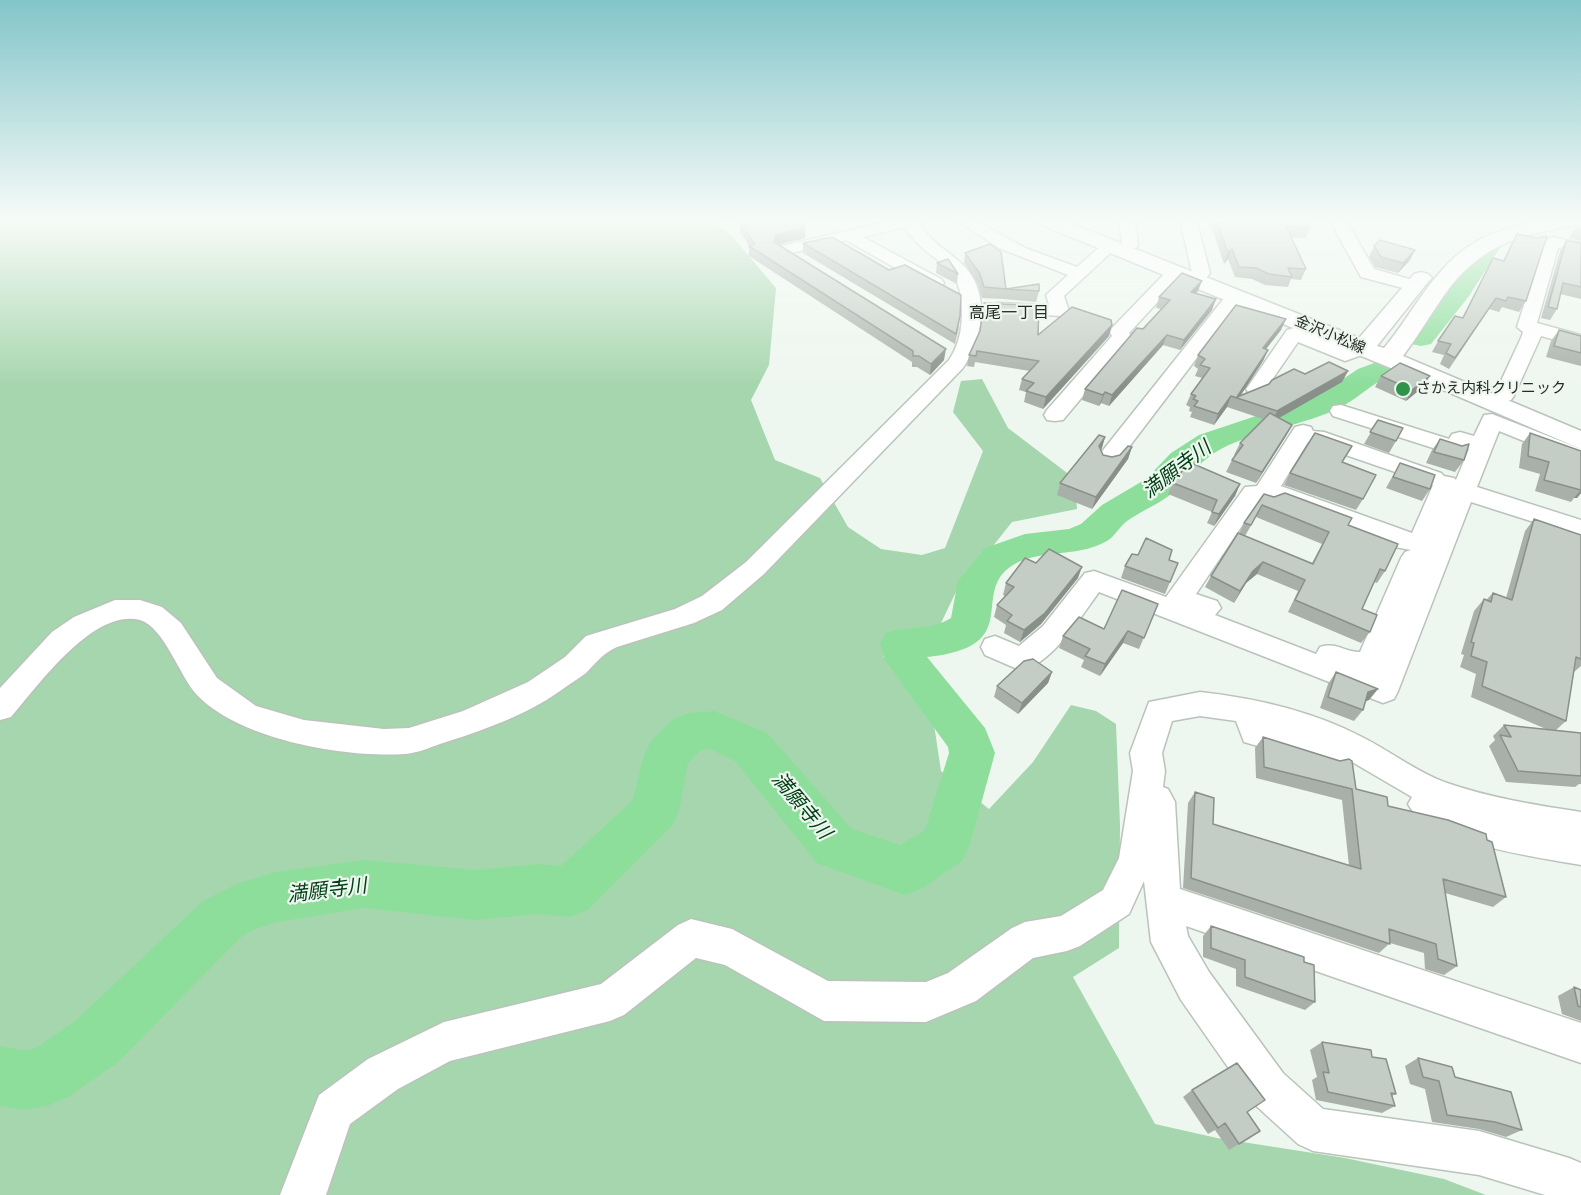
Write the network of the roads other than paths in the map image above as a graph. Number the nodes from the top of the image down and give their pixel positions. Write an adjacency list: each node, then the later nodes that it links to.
1 (919, 275): 13 (street)
2 (964, 275): 13 (street)
3 (1078, 275): 13 (street)
4 (1187, 275): 23 (street)
5 (1193, 275): 12 (main road, 金沢小松線)
6 (1194, 275): 16 (main road, 金沢小松線)
7 (1373, 275): 11 (street)
8 (1424, 275): 11 (main road)
9 (1452, 275): 18 (main road)
10 (1542, 275): 14 (street)
11 (1414, 286): 16 (main road)
12 (1235, 296): 16 (main road, 金沢小松線); 28 (street)
13 (971, 304): 19 (street)
14 (1533, 328): 15 (street); 21 (street)
15 (1581, 341)
16 (1366, 345): 18 (main road, 金沢小松線); 20 (street)
17 (940, 347): 19 (street)
18 (1392, 355): 21 (main road, 金沢小松線)
19 (960, 359): 33 (street)
20 (1256, 389)
21 (1498, 407): 24 (main road, 金沢小松線); 25 (main road, 金沢小松線); 26 (street); 27 (street)
22 (1341, 411): 26 (street)
23 (1055, 415)
24 (1581, 428)
25 (1581, 441)
26 (1482, 446): 29 (street)
27 (1581, 457)
28 (1108, 459)
29 (1459, 486): 29 (street); 30 (street); 31 (street)
30 (1581, 529)
31 (1425, 558): 31 (street); 32 (street)
32 (995, 647)
33 (0, 708)
34 (1249, 710): 35 (street); 36 (street); 37 (street)
35 (1147, 785): 38 (street); 41 (street)
36 (1581, 827)
37 (1581, 849)
38 (1163, 901): 39 (street); 40 (street)
39 (1581, 1043)
40 (1581, 1187)
41 (303, 1195)

